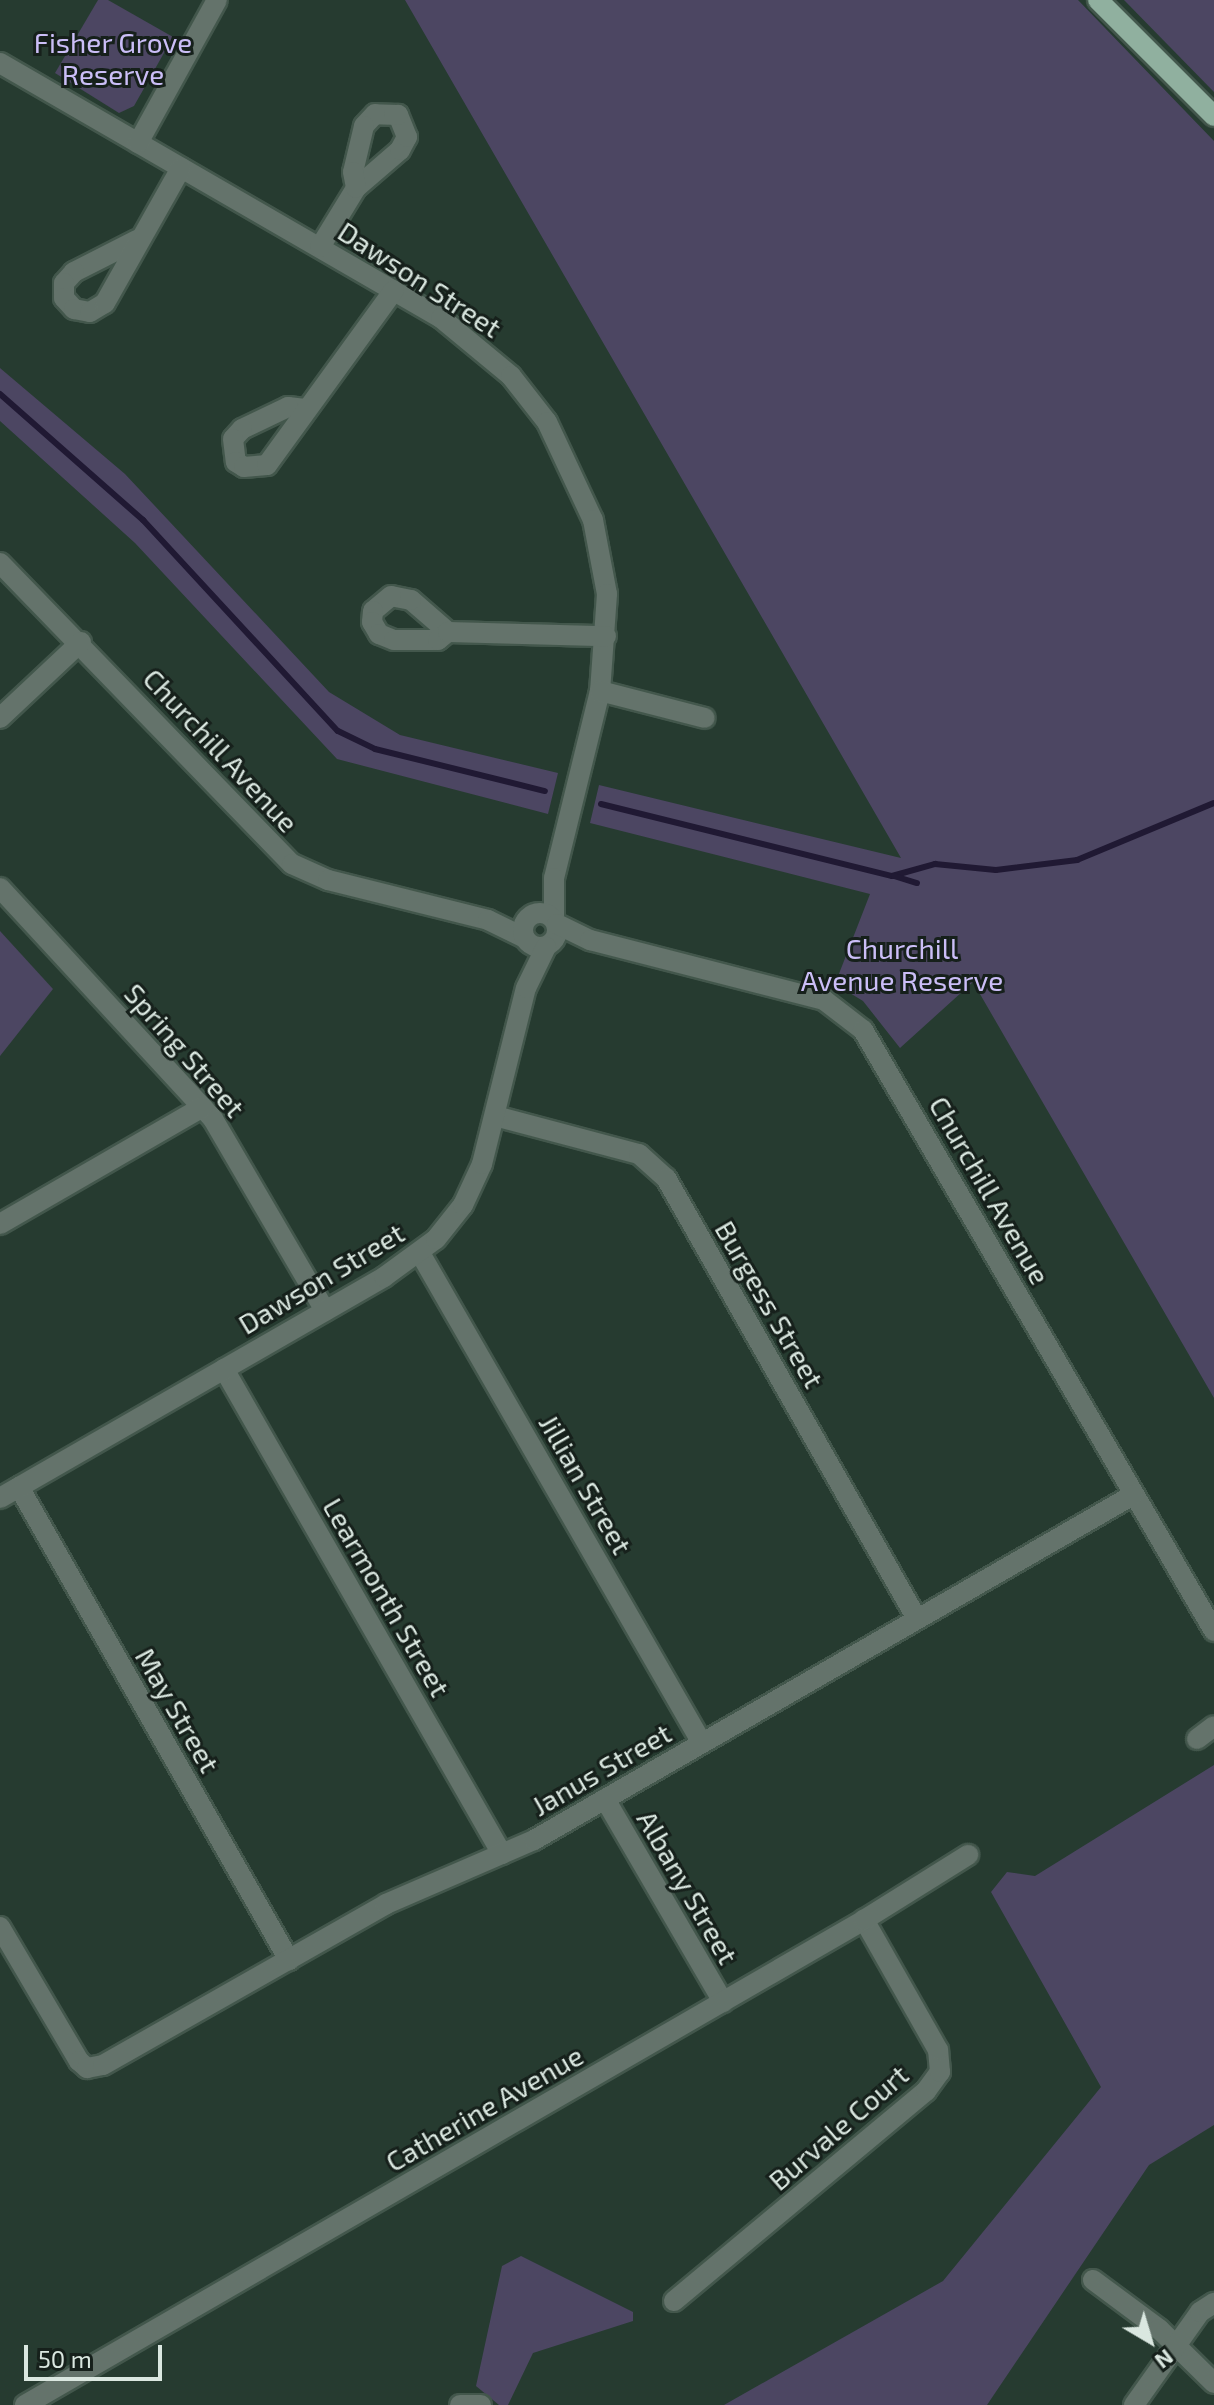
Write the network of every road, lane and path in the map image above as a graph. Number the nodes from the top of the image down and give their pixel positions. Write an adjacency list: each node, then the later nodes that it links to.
1 (217, 0): 5 (street)
2 (1098, 0): 4 (main road)
3 (0, 63): 5 (street, Dawson Street)
4 (1214, 116)
5 (138, 143): 6 (street, Dawson Street)
6 (181, 168): 8 (street); 9 (street, Dawson Street)
7 (356, 188): 9 (street)
8 (137, 240)
9 (320, 247): 10 (street, Dawson Street)
10 (394, 290): 11 (street); 14 (street, Dawson Street)
11 (305, 409)
12 (0, 563): 15 (street, Churchill Avenue)
13 (448, 632): 14 (street)
14 (606, 636): 16 (street, Dawson Street)
15 (81, 642): 17 (street); 20 (street, Churchill Avenue)
16 (600, 691): 18 (street); 20 (street, Dawson Street)
17 (0, 718)
18 (705, 718)
19 (0, 888): 21 (street, Spring Street)
20 (540, 930): 22 (street, Dawson Street); 28 (street, Churchill Avenue)
21 (203, 1107): 23 (street); 25 (street, Spring Street)
22 (495, 1116): 24 (street, Dawson Street); 30 (street, Burgess Street)
23 (0, 1224)
24 (420, 1253): 25 (street, Dawson Street); 34 (street, Jillian Street)
25 (325, 1311): 26 (street, Dawson Street)
26 (224, 1369): 27 (street, Dawson Street); 36 (street, Learmonth Street)
27 (19, 1487): 29 (street, Dawson Street); 40 (street, May Street)
28 (1133, 1495): 30 (street, Janus Street); 31 (street, Churchill Avenue)
29 (0, 1498)
30 (917, 1619): 34 (street, Janus Street)
31 (1214, 1631)
32 (1214, 1726): 33 (street)
33 (1197, 1739)
34 (702, 1743): 35 (street, Janus Street)
35 (605, 1799): 36 (street, Janus Street); 41 (street, Albany Street)
36 (502, 1854): 40 (street, Janus Street)
37 (968, 1855): 38 (street, Catherine Avenue)
38 (864, 1920): 41 (street, Catherine Avenue); 43 (street, Burvale Court)
39 (0, 1927): 40 (street, Janus Street)
40 (289, 1960)
41 (723, 2002): 47 (street, Catherine Avenue)
42 (1093, 2280): 45 (street)
43 (674, 2301)
44 (1214, 2303): 45 (street)
45 (1174, 2346): 46 (street); 50 (street)
46 (1214, 2383)
47 (25, 2405)
48 (460, 2405): 49 (street)
49 (481, 2405)
50 (1134, 2405)

